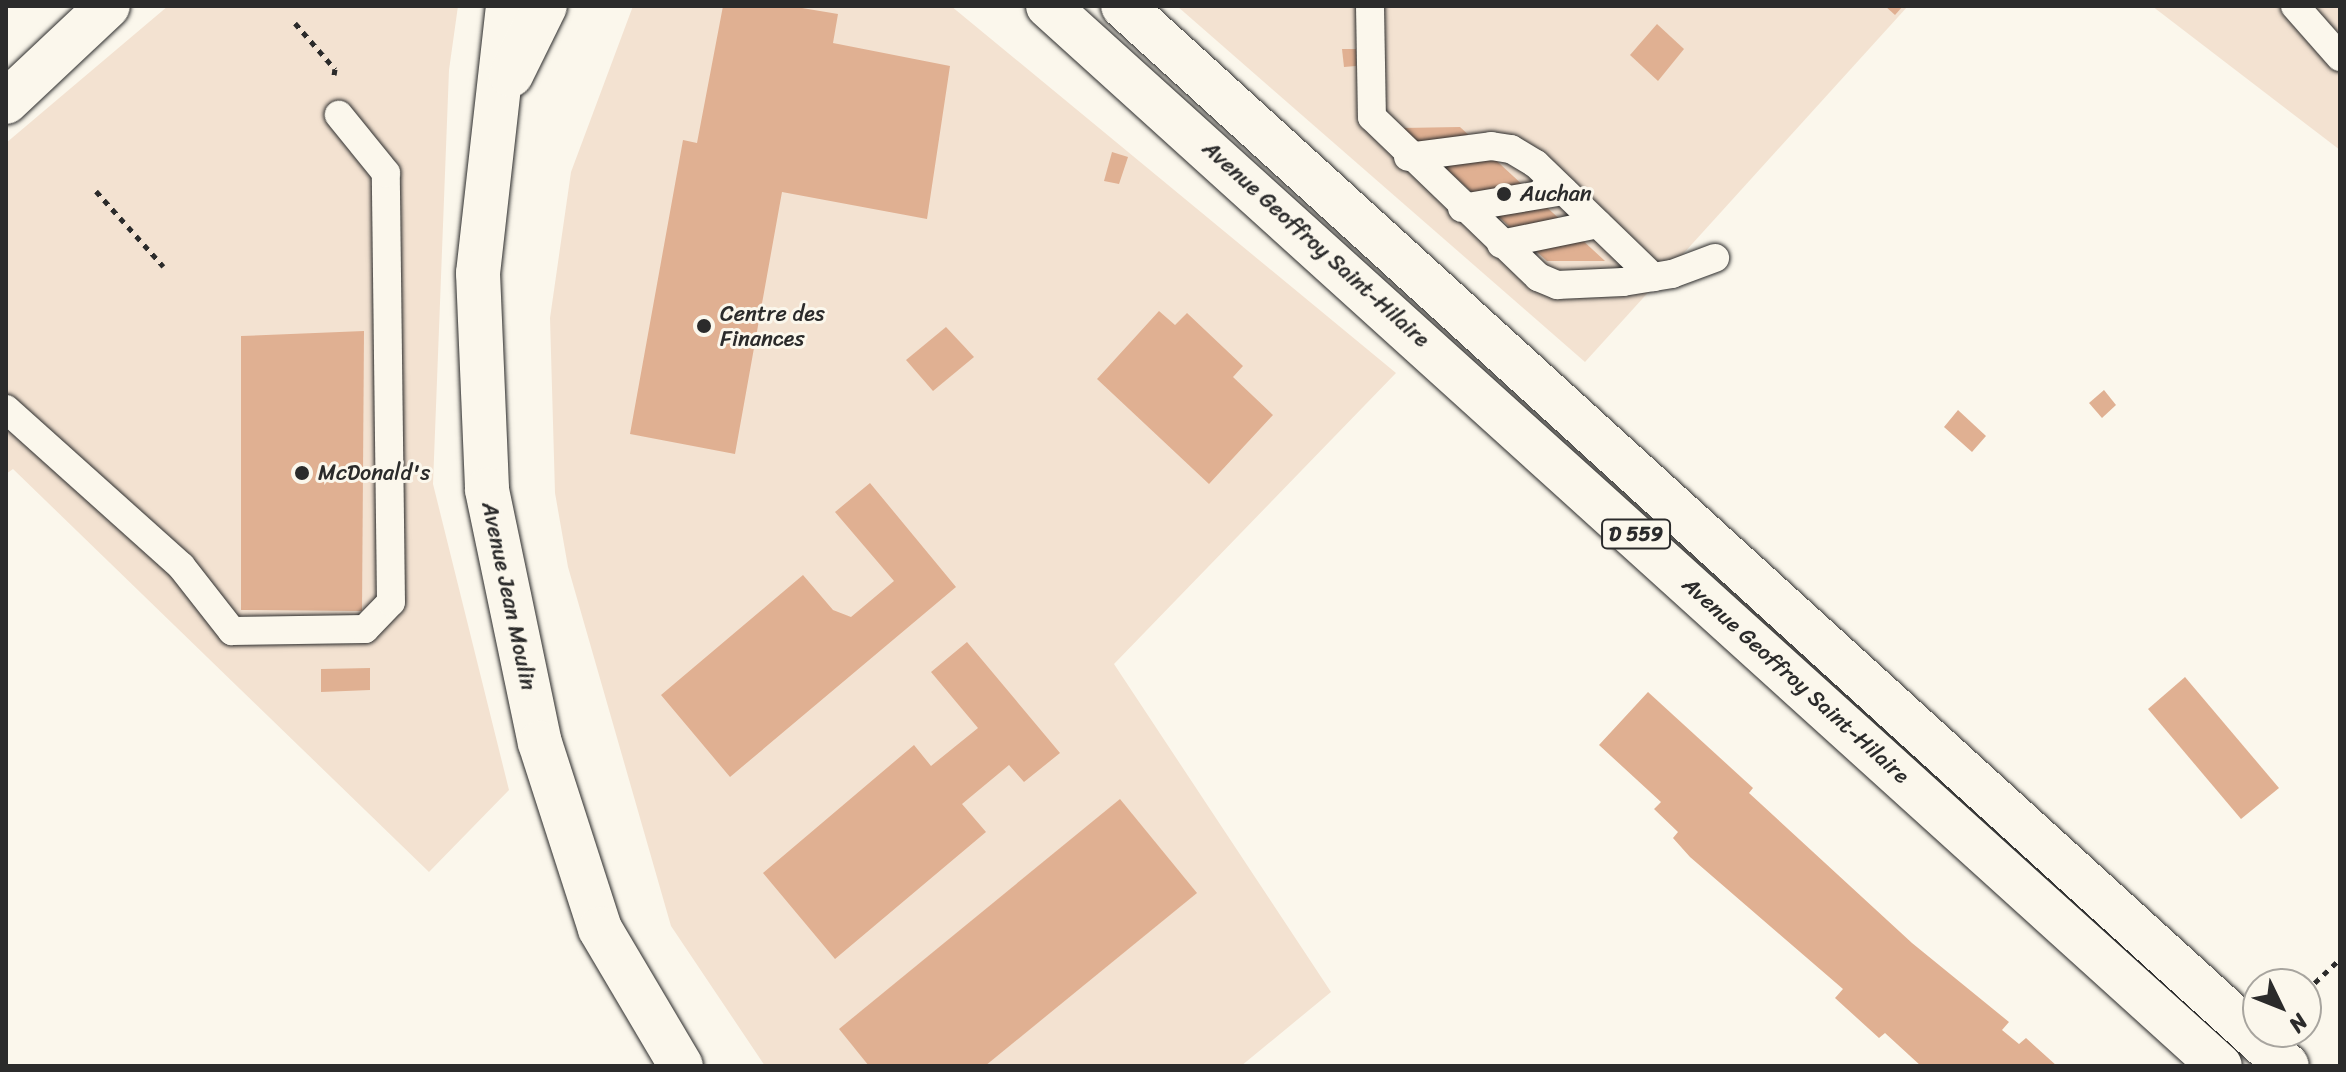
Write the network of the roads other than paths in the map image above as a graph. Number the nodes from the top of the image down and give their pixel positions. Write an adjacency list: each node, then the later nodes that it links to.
1 (108, 6): 10 (main road)
2 (508, 6): 9 (main road, Avenue Jean Moulin)
3 (545, 6): 9 (main road, Avenue Jean Moulin)
4 (1048, 6): 22 (main road, Avenue Geoffroy Saint-Hilaire / D 559)
5 (1123, 6): 20 (main road, Avenue Geoffroy Saint-Hilaire / D 559)
6 (1370, 6): 12 (lane)
7 (2295, 6): 8 (lane)
8 (2340, 57)
9 (502, 95): 21 (main road, Avenue Jean Moulin)
10 (6, 102)
11 (339, 115): 19 (lane)
12 (1408, 157): 13 (lane); 14 (lane)
13 (1564, 191): 14 (lane); 15 (lane)
14 (1462, 208): 16 (lane)
15 (1598, 224): 16 (lane); 18 (lane)
16 (1501, 244): 18 (lane)
17 (1715, 258): 18 (lane)
18 (1653, 277)
19 (6, 409)
20 (2261, 1058)
21 (681, 1066)
22 (2220, 1066)

